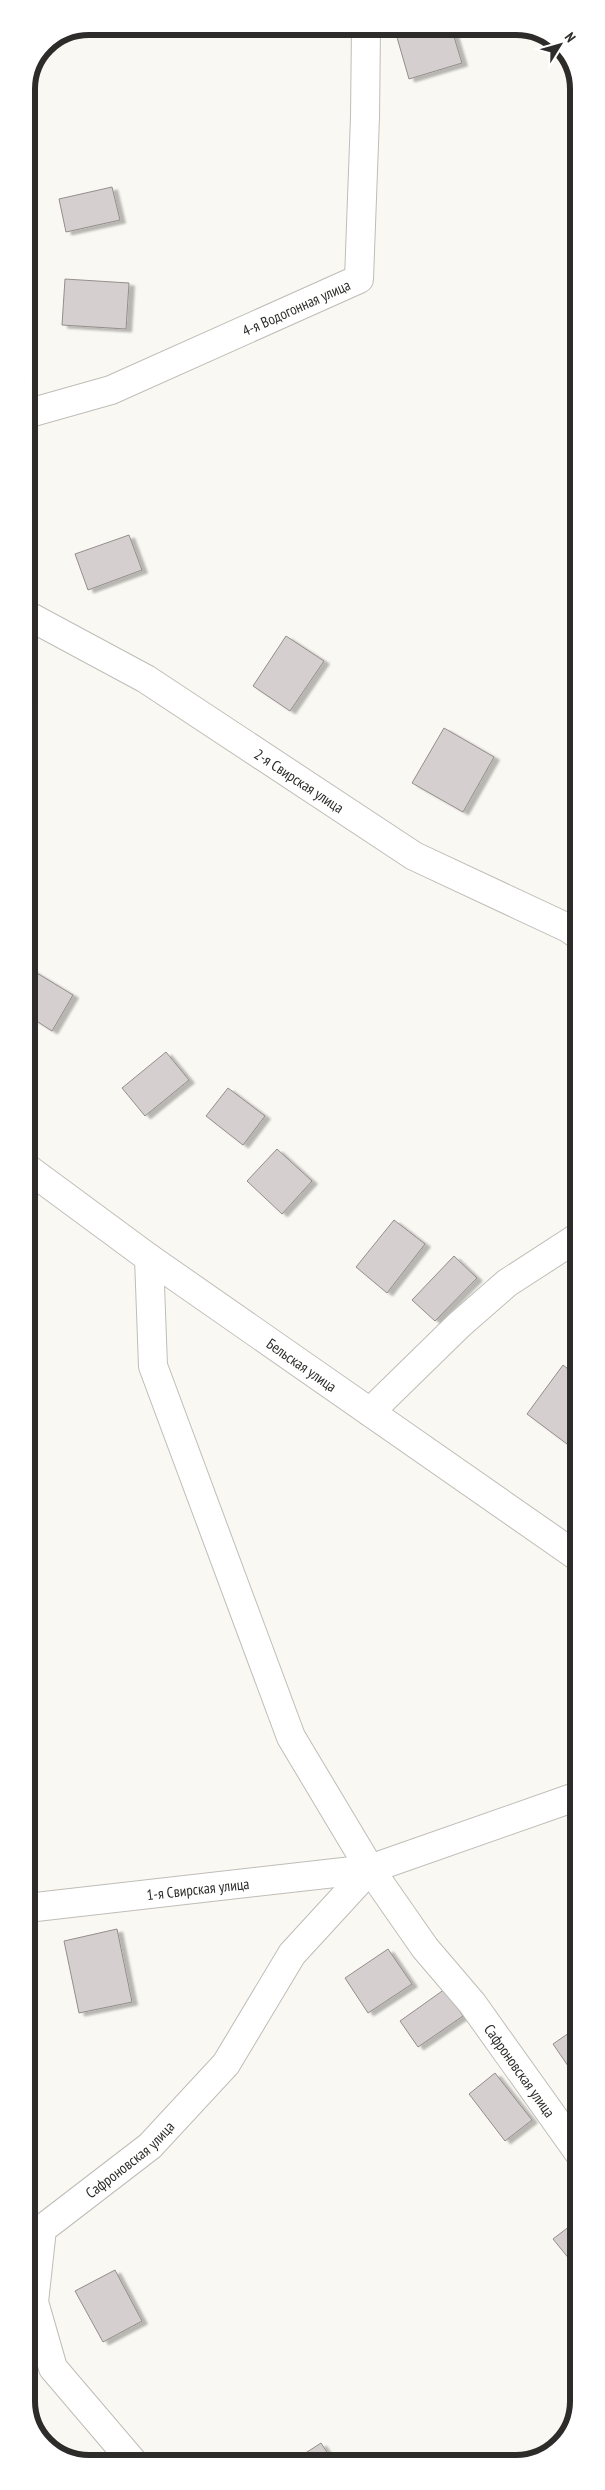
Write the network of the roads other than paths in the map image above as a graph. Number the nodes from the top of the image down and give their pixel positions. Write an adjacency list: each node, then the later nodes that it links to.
1 (366, 35): 2 (street, 4-я Водогонная улица)
2 (35, 411)
3 (35, 620): 4 (street, 2-я Свирская улица)
4 (570, 929)
5 (35, 1174): 7 (street, Бельская улица)
6 (570, 1242): 8 (street)
7 (149, 1258): 8 (street, Бельская улица); 11 (street)
8 (370, 1412): 9 (street, Бельская улица)
9 (570, 1551)
10 (570, 1799): 11 (street, Сафроновская улица)
11 (370, 1869): 12 (street, 1-я Свирская улица); 13 (street, Сафроновская улица); 14 (street, Сафроновская улица)
12 (35, 1907)
13 (570, 2139)
14 (35, 2293)
15 (35, 2305): 16 (street, Сафроновская улица)
16 (126, 2455)

